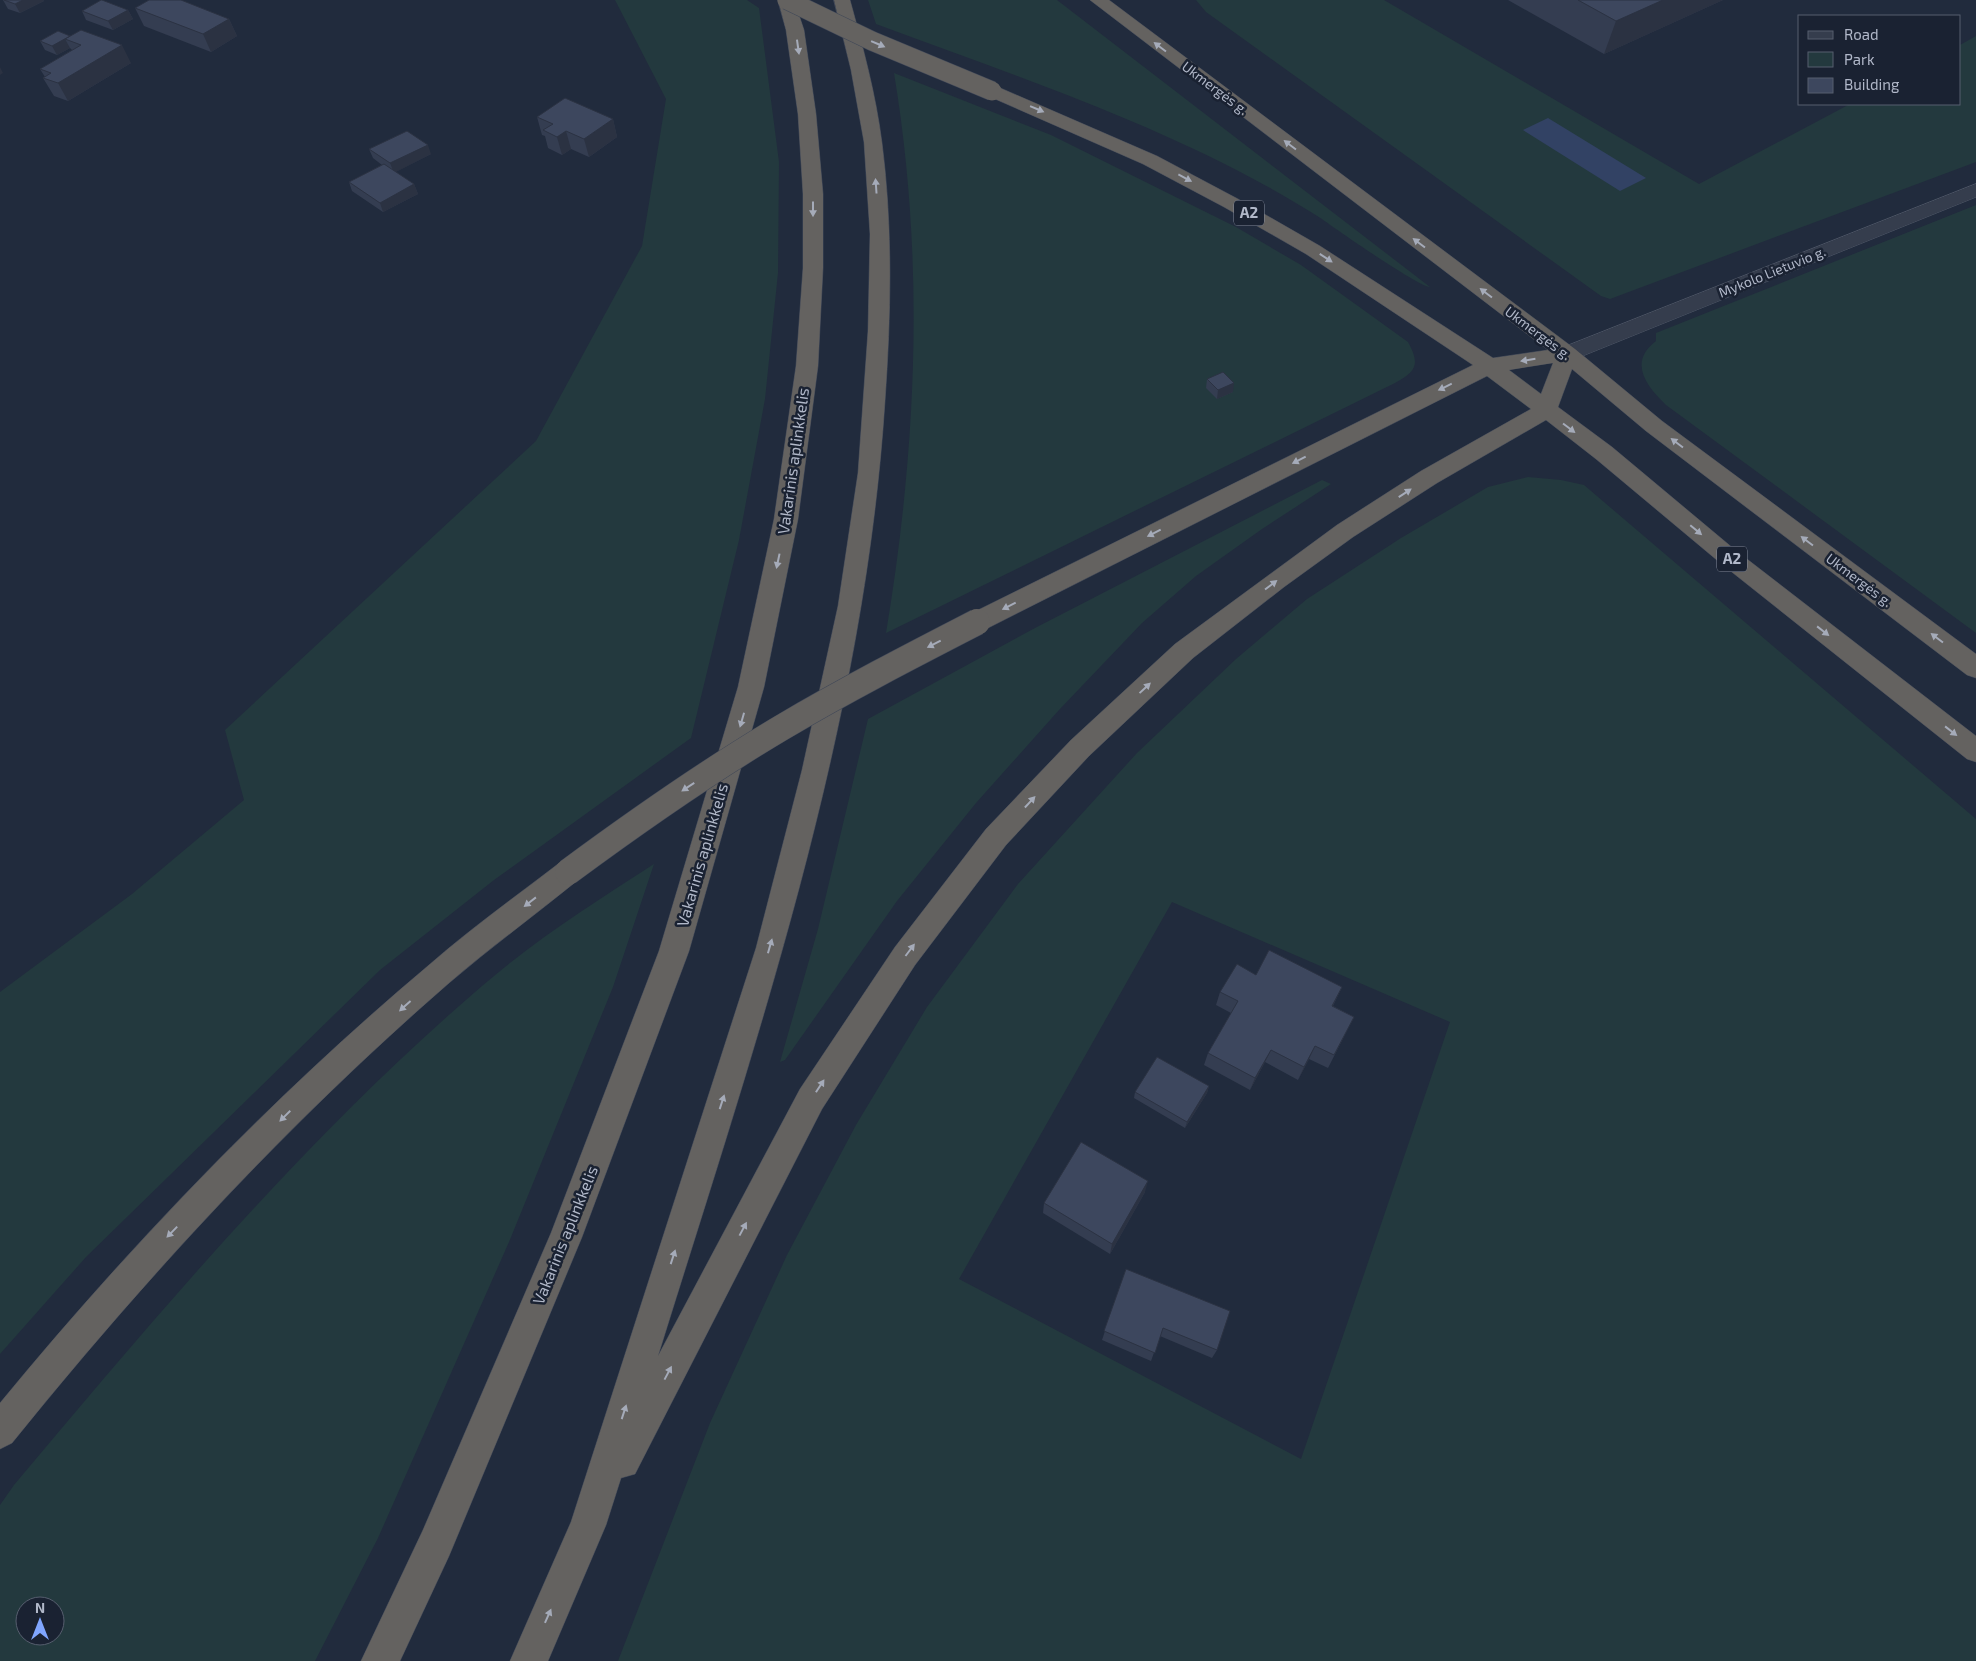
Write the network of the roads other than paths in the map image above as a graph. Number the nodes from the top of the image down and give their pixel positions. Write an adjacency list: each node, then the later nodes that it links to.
1 (787, 0): 6 (highway, A2, one-way to 6, bridge); 12 (highway, Vakarinis aplinkkelis, one-way to 12)
2 (842, 0): 11 (highway, one-way to 2)
3 (1098, 0): 5 (highway, Ukmergės g., one-way to 3)
4 (1976, 190): 5 (street, Mykolo Lietuvio g.)
5 (1567, 354): 6 (highway, one-way to 6); 7 (highway); 8 (highway, Ukmergės g., one-way to 5)
6 (1489, 366): 7 (highway, A2); 10 (highway, one-way to 10, bridge)
7 (1546, 410): 9 (highway, A2, one-way to 9); 11 (highway, one-way to 7)
8 (1976, 668)
9 (1976, 751)
10 (0, 1431)
11 (588, 1525): 13 (highway, one-way to 11)
12 (380, 1661)
13 (529, 1661)

